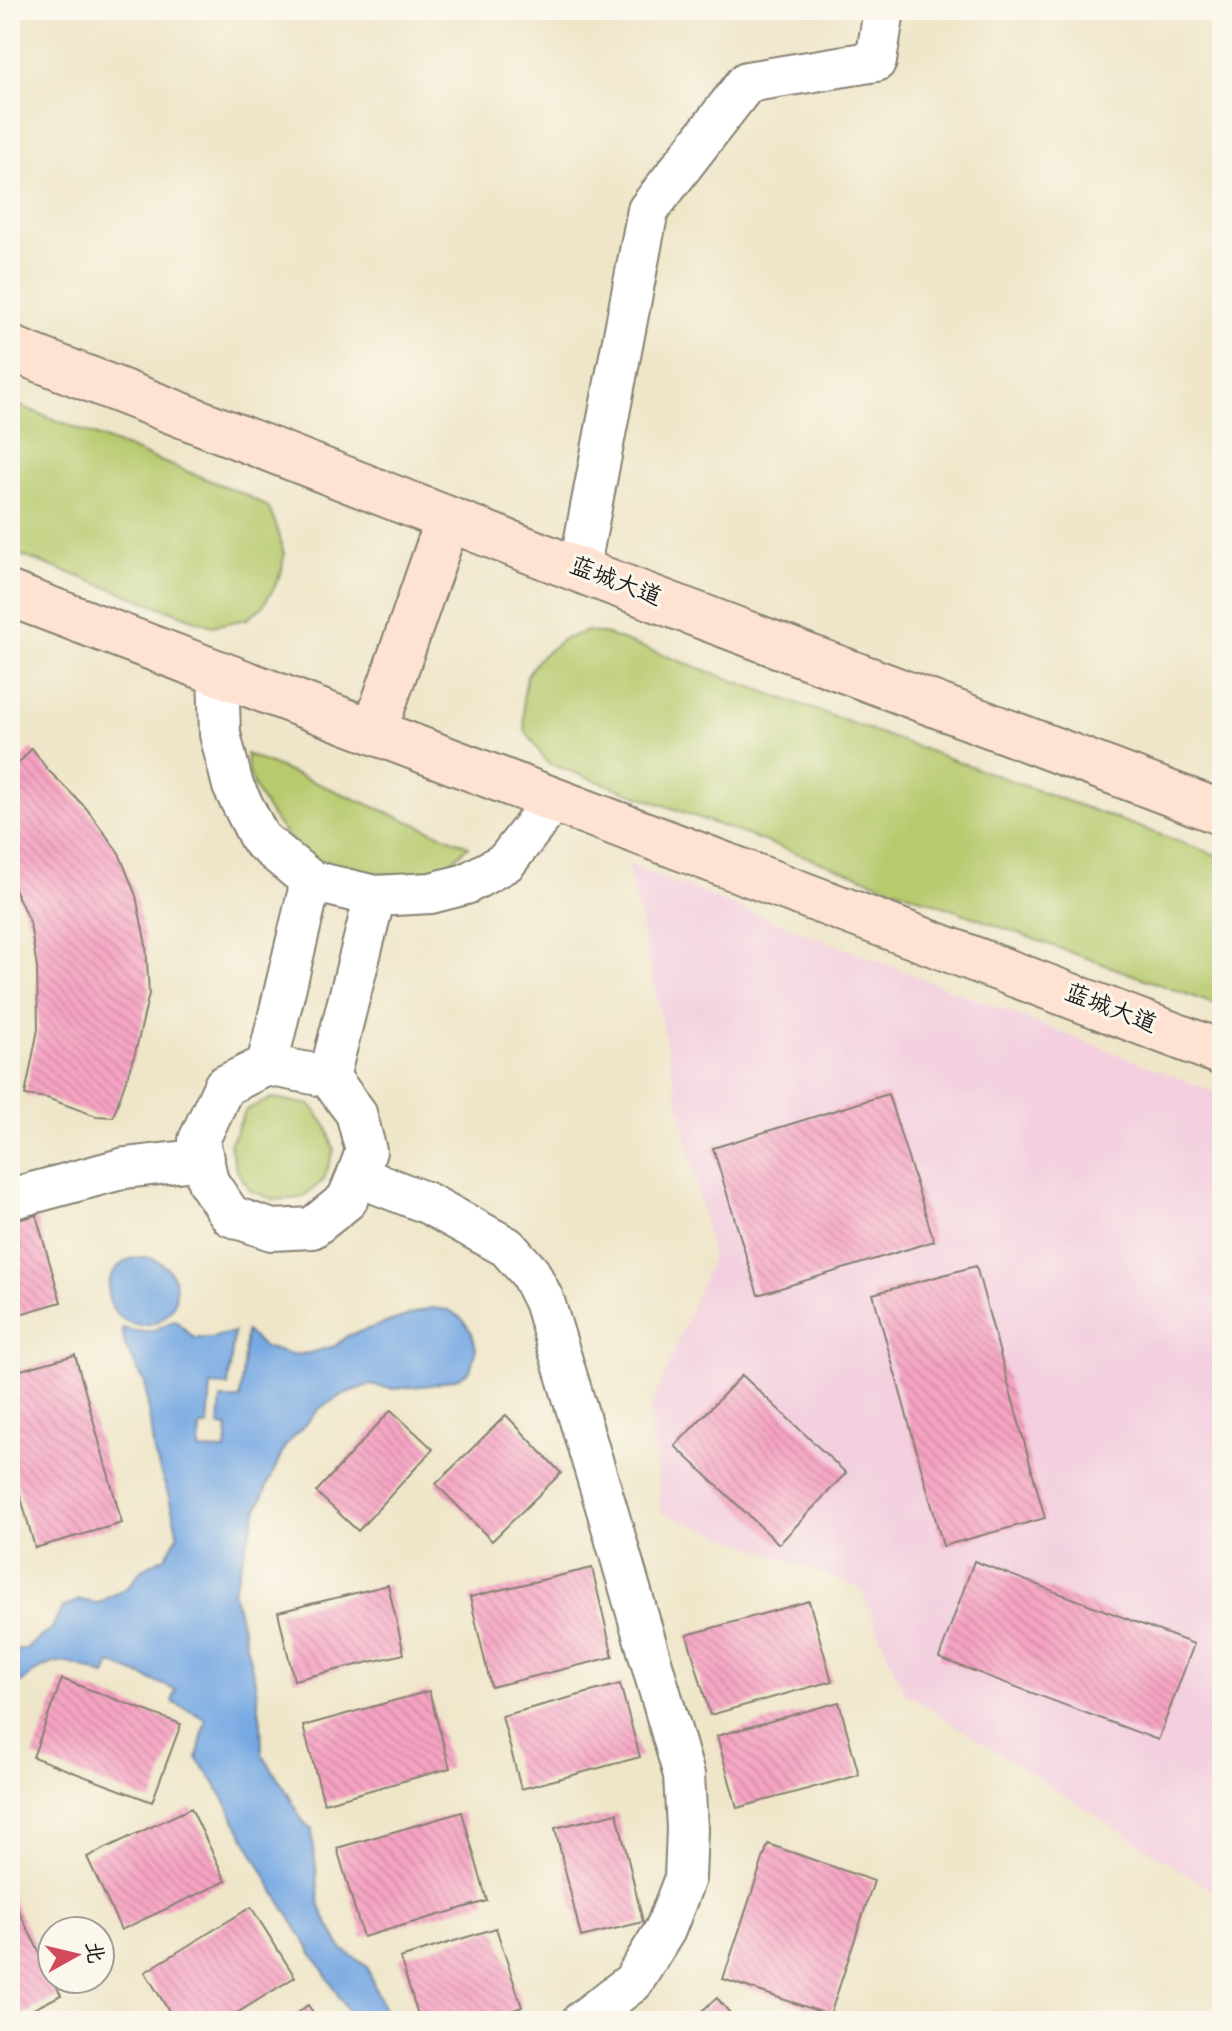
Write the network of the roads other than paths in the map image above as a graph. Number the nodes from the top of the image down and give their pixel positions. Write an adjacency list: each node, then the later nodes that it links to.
1 (884, 10): 4 (street)
2 (10, 348): 3 (main road, 蓝城大道)
3 (448, 519): 4 (main road, 蓝城大道); 7 (main road)
4 (579, 570): 9 (main road, 蓝城大道)
5 (10, 594): 6 (main road, 蓝城大道)
6 (218, 672): 7 (main road, 蓝城大道); 10 (street)
7 (374, 732): 8 (main road, 蓝城大道)
8 (554, 800): 11 (street); 12 (main road, 蓝城大道)
9 (1222, 813)
10 (311, 881): 11 (street); 13 (street)
11 (375, 896): 14 (street)
12 (1222, 1053)
13 (267, 1065): 14 (street); 15 (street)
14 (329, 1077): 16 (street)
15 (204, 1159): 16 (street); 17 (street)
16 (357, 1176): 18 (street)
17 (10, 1199)
18 (582, 2021)

